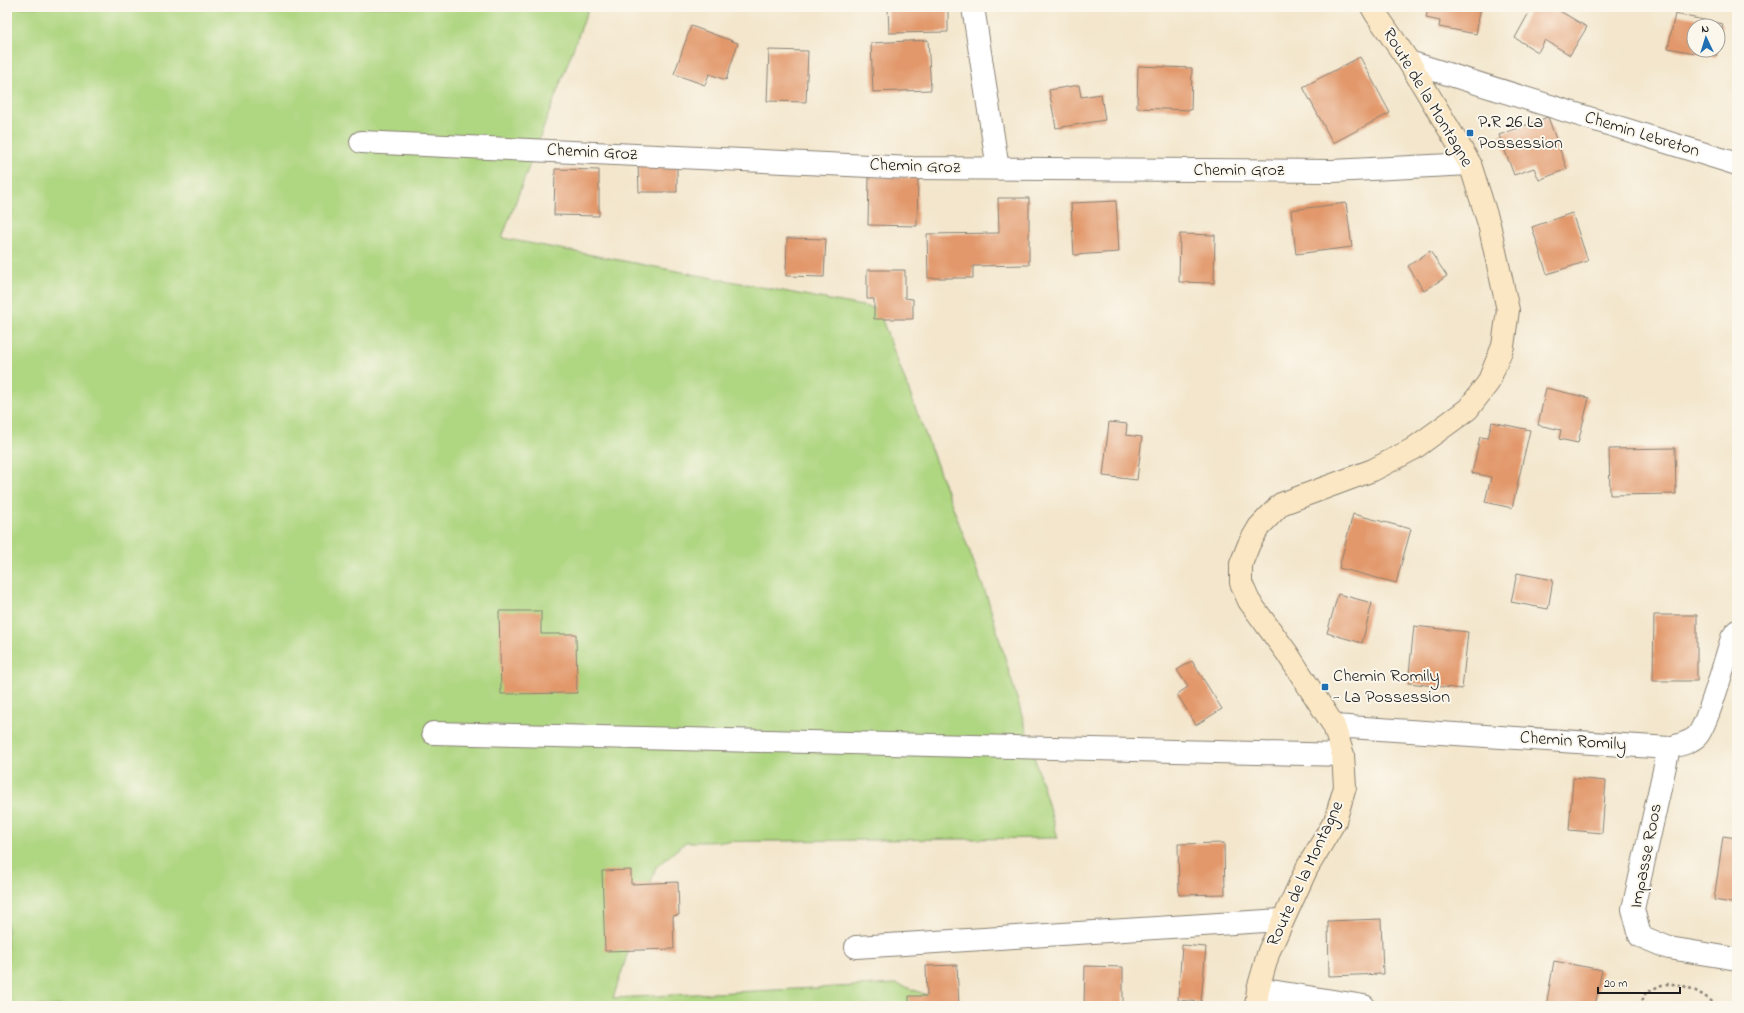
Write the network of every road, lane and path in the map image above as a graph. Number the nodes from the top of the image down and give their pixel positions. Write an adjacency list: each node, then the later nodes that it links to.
1 (973, 7): 7 (street)
2 (1372, 7): 3 (main road, Route de la Montagne)
3 (1409, 62): 5 (main road, Route de la Montagne); 6 (street, Chemin Lebreton)
4 (361, 142): 7 (street, Chemin Groz)
5 (1470, 164): 7 (street, Chemin Groz); 9 (main road, Route de la Montagne)
6 (1737, 164)
7 (998, 169)
8 (1737, 631): 11 (street, Chemin Romily)
9 (1334, 726): 11 (street, Chemin Romily); 12 (main road, Route de la Montagne)
10 (434, 733): 12 (street)
11 (1669, 748): 15 (street, Impasse Roos)
12 (1343, 755): 13 (main road, Route de la Montagne)
13 (1282, 920): 14 (street); 16 (main road, Route de la Montagne)
14 (856, 947)
15 (1737, 959)
16 (1257, 998): 17 (street)
17 (1364, 1006)
18 (1640, 1006): 19 (path)
19 (1717, 1006)

